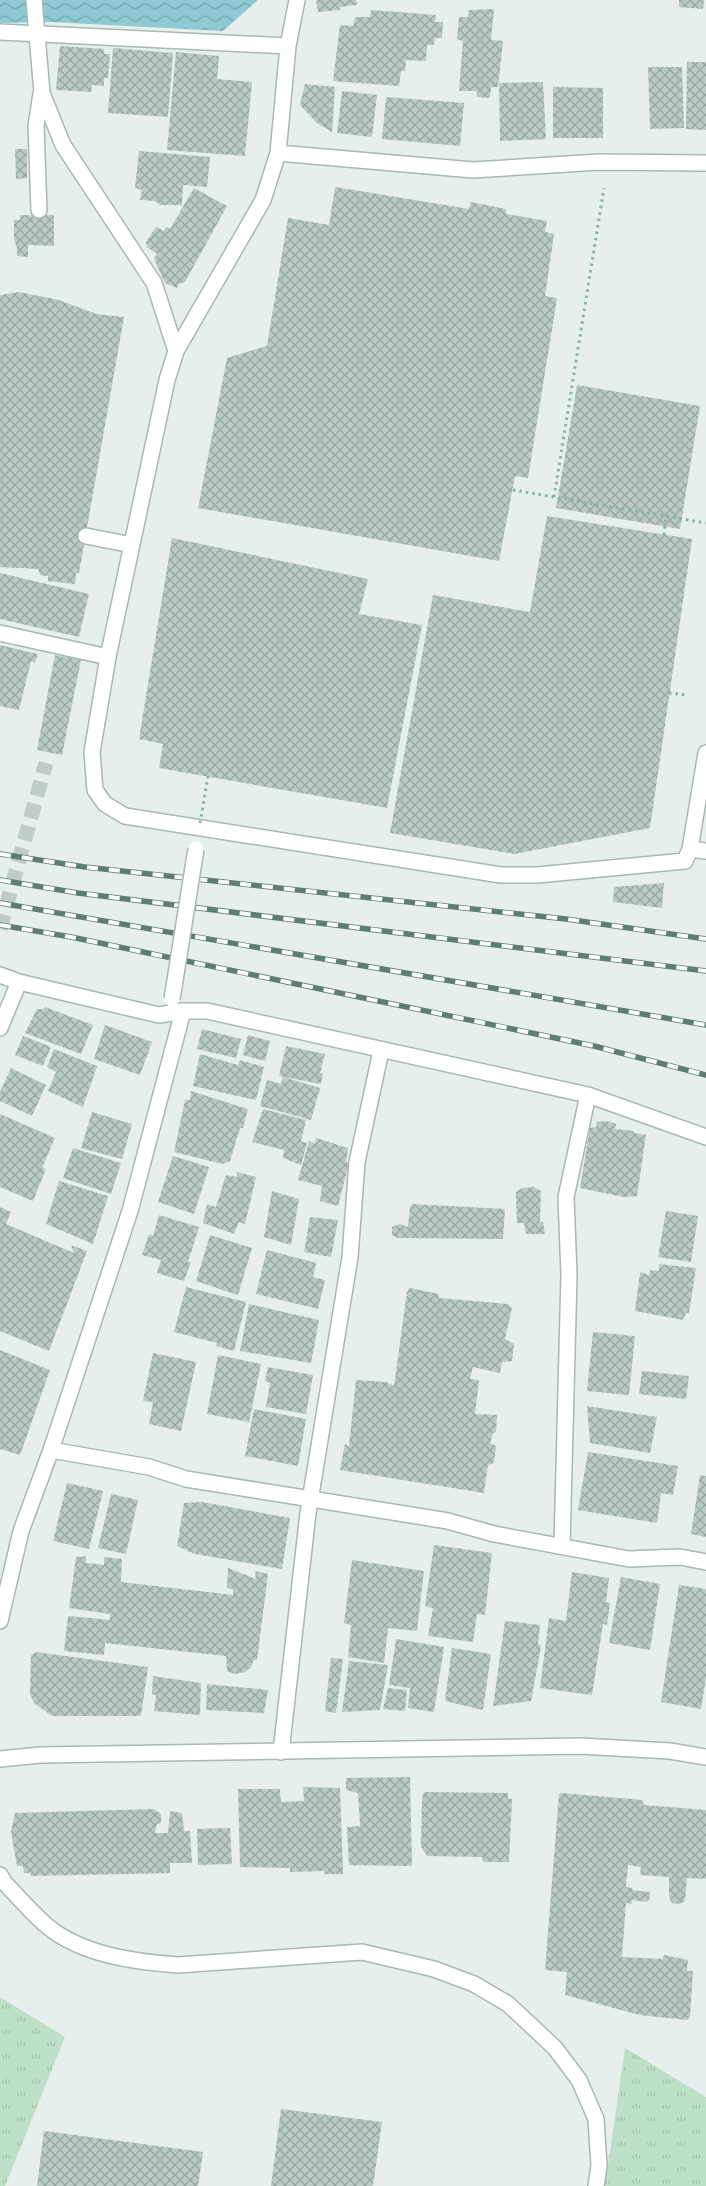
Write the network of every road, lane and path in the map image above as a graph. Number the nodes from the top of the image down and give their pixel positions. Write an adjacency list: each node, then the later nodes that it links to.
1 (34, 0): 4 (street)
2 (297, 0): 5 (street)
3 (0, 32): 4 (street)
4 (36, 33): 5 (street); 6 (street)
5 (288, 46): 7 (street)
6 (42, 93): 10 (street); 11 (street)
7 (278, 153): 8 (street); 11 (street)
8 (706, 163)
9 (604, 184): 13 (path)
10 (38, 210)
11 (176, 351): 18 (street)
12 (513, 490): 13 (path)
13 (554, 497): 14 (path)
14 (666, 516): 15 (path); 16 (path)
15 (706, 523)
16 (664, 535)
17 (86, 536): 18 (street)
18 (132, 545): 20 (street)
19 (0, 633): 20 (street)
20 (108, 657): 26 (street)
21 (669, 693): 22 (path)
22 (687, 696)
23 (706, 753): 26 (street)
24 (208, 776): 25 (path, bridge)
25 (196, 849): 30 (street, bridge)
26 (690, 849): 27 (street)
27 (706, 851)
28 (0, 975): 29 (street)
29 (19, 982): 31 (street); 32 (street)
30 (172, 999)
31 (183, 1010): 33 (street); 36 (street)
32 (0, 1028)
33 (381, 1051): 34 (street); 37 (street)
34 (588, 1095): 35 (street); 38 (street)
35 (706, 1136)
36 (51, 1450): 37 (street); 40 (street)
37 (312, 1498): 38 (street); 41 (street)
38 (562, 1545): 39 (street)
39 (706, 1562)
40 (0, 1621)
41 (281, 1752): 42 (street); 43 (street)
42 (706, 1757)
43 (0, 1759)
44 (0, 1875): 45 (street)
45 (596, 2186)

